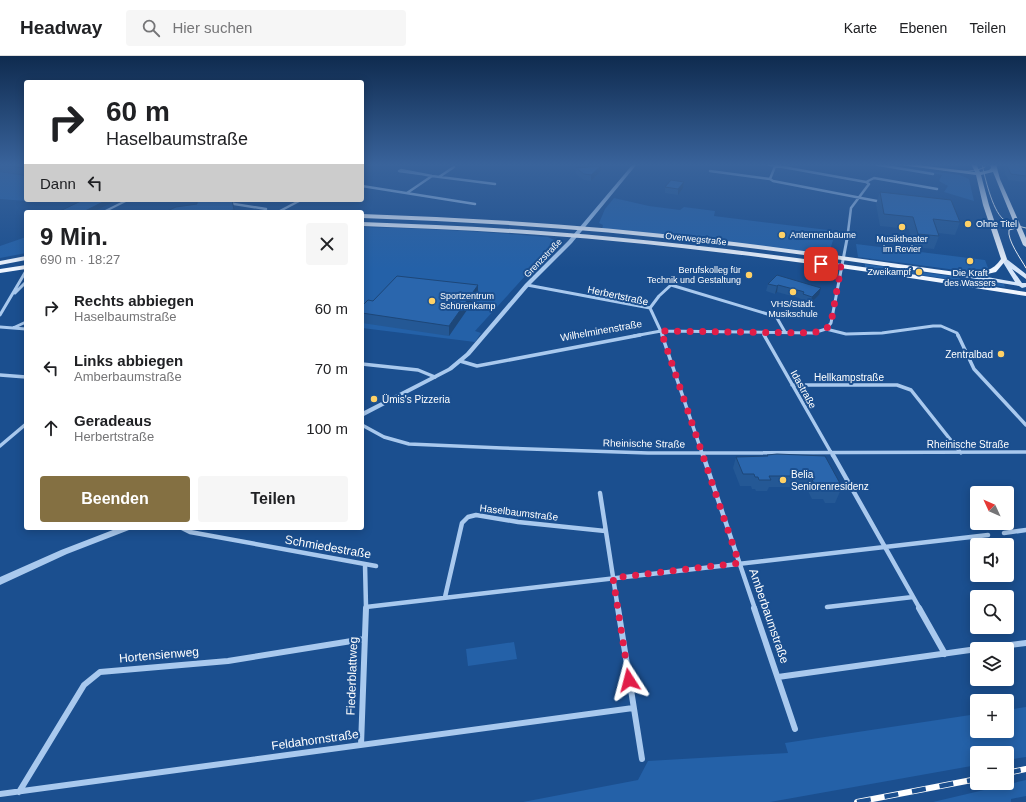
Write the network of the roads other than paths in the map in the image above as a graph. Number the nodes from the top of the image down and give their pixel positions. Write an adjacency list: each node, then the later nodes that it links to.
1 (858, 198): 24 (street)
2 (443, 199): 12 (street)
3 (606, 199): 19 (street, Grenzstraße)
4 (863, 199): 11 (street)
5 (985, 199): 23 (main road)
6 (1007, 199): 21 (main road)
7 (124, 202): 14 (street)
8 (226, 202): 13 (street)
9 (297, 202): 15 (street)
10 (299, 202): 16 (street)
11 (887, 203)
12 (475, 204)
13 (266, 209)
14 (110, 210)
15 (282, 210)
16 (290, 210)
17 (364, 216): 19 (main road, Overwegstraße)
18 (364, 224): 20 (main road, Overwegstraße)
19 (581, 228): 20 (street, Grenzstraße); 24 (main road, Overwegstraße)
20 (575, 236): 27 (main road, Overwegstraße); 33 (street, Grenzstraße)
21 (1026, 245)
22 (24, 258): 25 (main road)
23 (1004, 258): 30 (main road); 31 (main road); 34 (main road)
24 (845, 259): 27 (street); 30 (main road, Overwegstraße)
25 (0, 263)
26 (24, 267): 28 (main road)
27 (841, 267): 36 (main road, Overwegstraße); 44 (street)
28 (0, 271)
29 (24, 275): 37 (street)
30 (970, 276): 34 (main road, Overwegstraße)
31 (1026, 277)
32 (24, 284): 37 (street)
33 (527, 285): 38 (street, Herbertstraße); 48 (street, Grenzstraße)
34 (1023, 285): 35 (main road)
35 (1026, 291)
36 (1026, 294)
37 (12, 296): 39 (street)
38 (650, 308): 45 (street, Herbertstraße); 47 (street)
39 (0, 314)
40 (24, 323): 42 (street)
41 (0, 327): 42 (street)
42 (13, 328): 43 (street)
43 (24, 329)
44 (826, 329): 47 (street, Wilhelminenstraße); 55 (street, Wilhelminenstraße)
45 (661, 331): 46 (street, Wilhelminenstraße); 48 (street, Wilhelminenstraße); 60 (street, Herbertstraße)
46 (763, 332): 47 (street, Wilhelminenstraße); 53 (street, Idastraße)
47 (785, 332)
48 (460, 361): 52 (street)
49 (364, 364): 52 (street)
50 (0, 375): 51 (street)
51 (24, 377)
52 (435, 377): 54 (street)
53 (792, 385): 61 (street, Idastraße); 62 (street, Hellkampstraße)
54 (364, 414)
55 (1026, 425)
56 (24, 426): 58 (street)
57 (364, 426): 60 (street, Rheinische Straße)
58 (0, 446)
59 (1026, 452): 62 (street, Rheinische Straße)
60 (702, 453): 61 (street, Rheinische Straße); 71 (street, Amberbaumstraße)
61 (831, 453): 62 (street, Rheinische Straße); 70 (street, Idastraße)
62 (961, 453)
63 (600, 493): 67 (street)
64 (121, 530): 75 (street)
65 (186, 530): 72 (street, Schmiedestraße)
66 (1026, 530): 68 (street)
67 (606, 531): 74 (street); 76 (street, Haselbaumstraße)
68 (1004, 533)
69 (988, 535): 70 (street, Amberbaumstraße)
70 (884, 547): 71 (street, Amberbaumstraße); 77 (street, Idastraße)
71 (739, 563): 74 (street); 85 (street, Amberbaumstraße)
72 (365, 564): 73 (street, Schmiedestraße); 79 (street)
73 (376, 566)
74 (613, 578): 76 (street); 86 (street)
75 (0, 581)
76 (445, 597): 79 (street)
77 (913, 597): 78 (street); 84 (street, Idastraße)
78 (827, 607)
79 (366, 608): 80 (street, Fiederblattweg)
80 (364, 639): 88 (street, Fiederblattweg); 90 (street, Hortensienweg)
81 (1026, 643): 82 (street, Amberbaumstraße)
82 (1014, 644)
83 (970, 650): 84 (street, Amberbaumstraße)
84 (945, 654): 85 (street, Amberbaumstraße)
85 (778, 677): 87 (street, Amberbaumstraße)
86 (633, 708): 88 (street, Feldahornstraße); 89 (street)
87 (795, 729)
88 (361, 744): 90 (street, Feldahornstraße)
89 (642, 759)
90 (19, 792): 91 (street, Feldahornstraße)
91 (0, 794)

